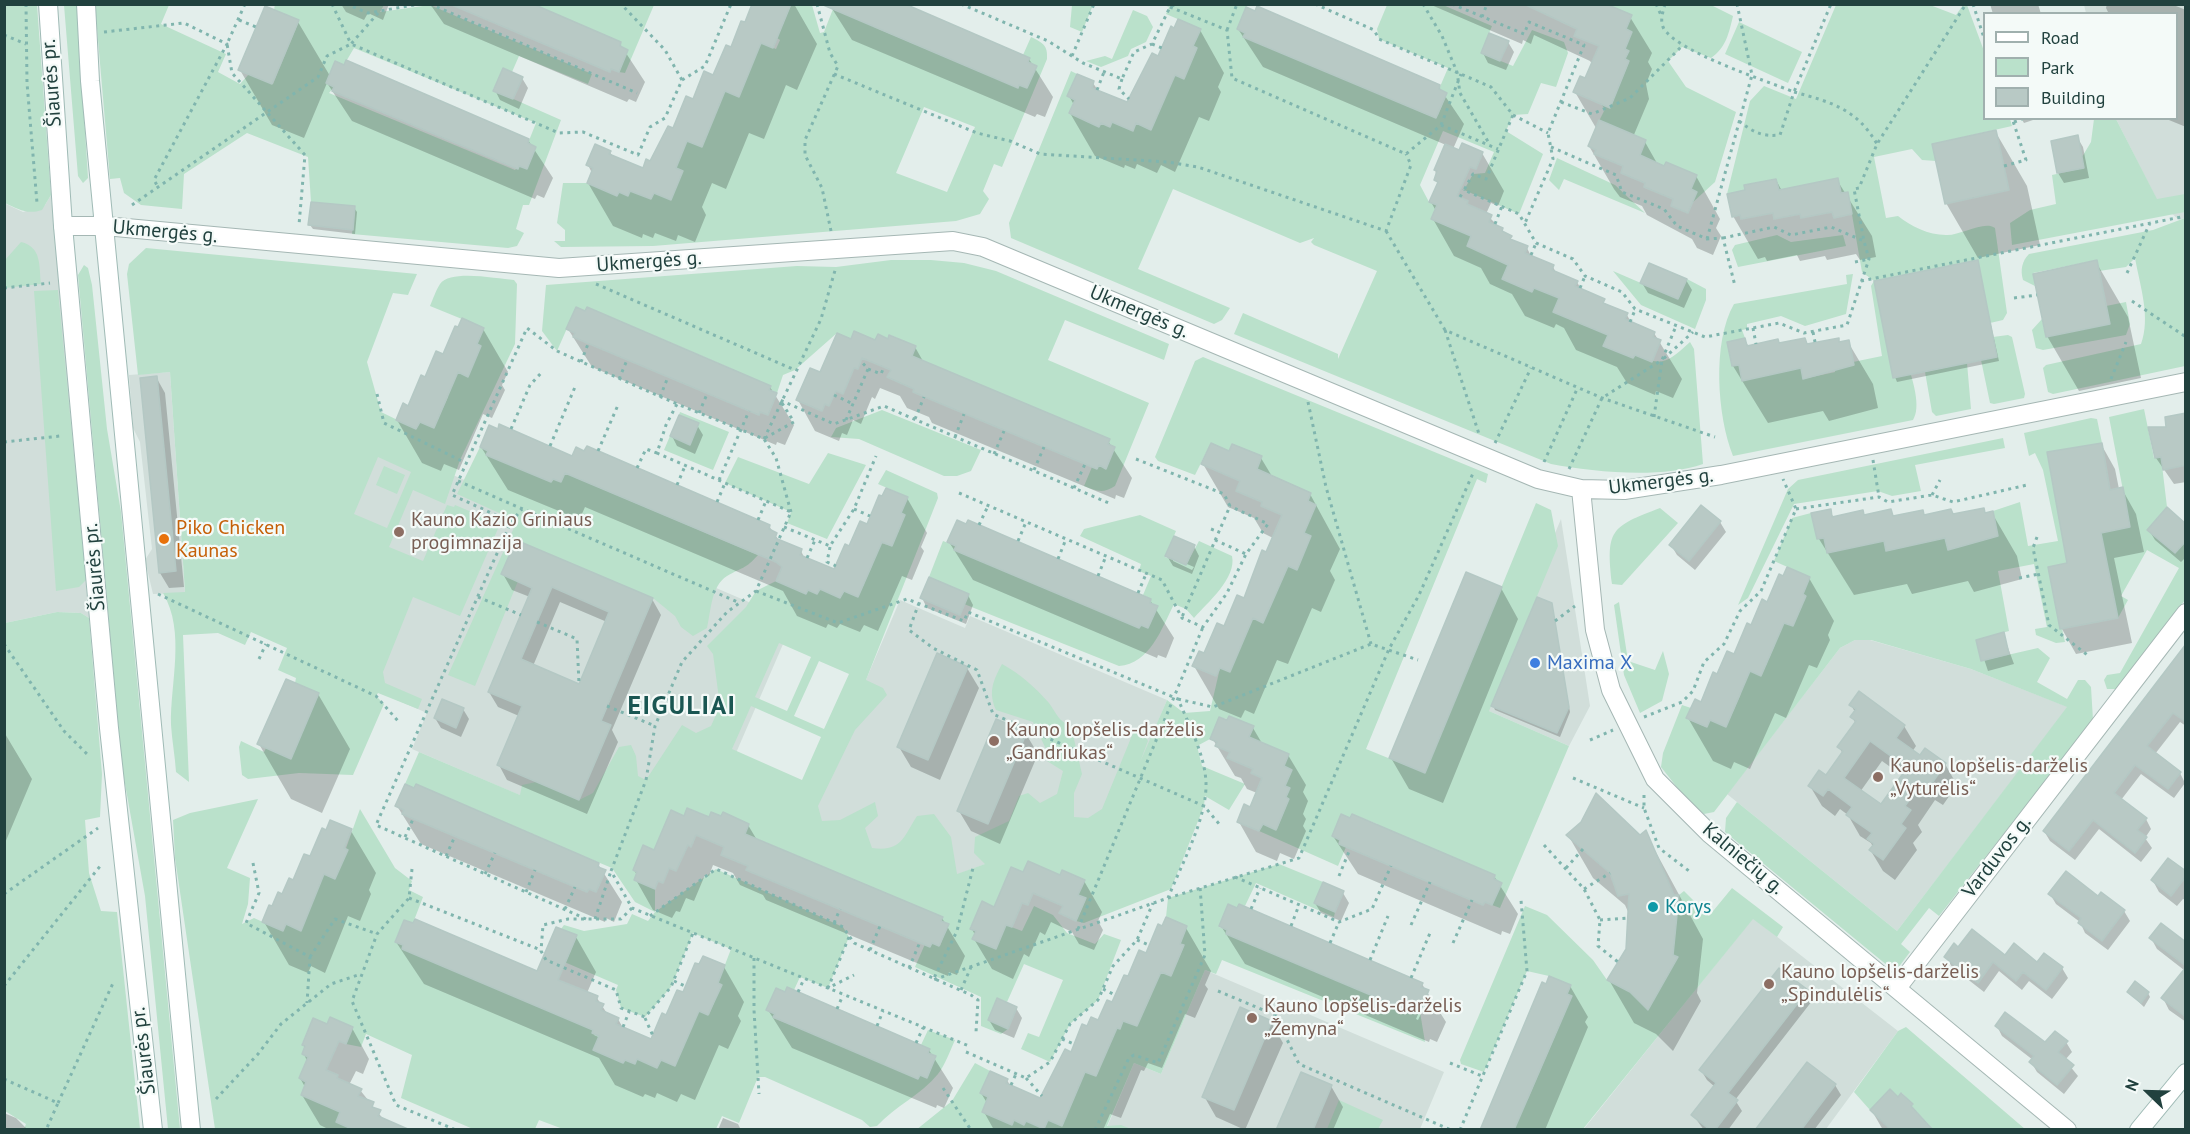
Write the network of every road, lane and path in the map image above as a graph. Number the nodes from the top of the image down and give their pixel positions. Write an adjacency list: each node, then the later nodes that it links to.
1 (26, 4): 37 (path)
2 (48, 4): 80 (street, Šiaurės pr.)
3 (86, 4): 81 (street, Šiaurės pr.)
4 (245, 4): 31 (path)
5 (332, 4): 39 (path)
6 (346, 4): 28 (path)
7 (420, 4): 26 (path)
8 (430, 4): 53 (path)
9 (621, 4): 49 (path)
10 (731, 4): 49 (path)
11 (961, 4): 43 (path)
12 (1094, 4): 43 (path)
13 (1176, 4): 27 (path)
14 (1237, 4): 33 (path)
15 (1315, 4): 45 (path)
16 (1423, 4): 45 (path)
17 (1452, 4): 30 (path)
18 (1487, 4): 30 (path)
19 (1656, 4): 29 (path)
20 (1665, 4): 29 (path)
21 (1737, 4): 47 (path)
22 (1831, 4): 52 (path)
23 (1966, 4): 62 (path)
24 (1973, 4): 36 (path)
25 (816, 5): 46 (path)
26 (401, 6): 28 (path)
27 (1170, 7): 33 (path); 40 (path)
28 (379, 12): 39 (path)
29 (1661, 15): 41 (path)
30 (1482, 17): 55 (path)
31 (238, 20): 32 (path); 38 (path)
32 (256, 27)
33 (1227, 30): 66 (path)
34 (104, 32): 38 (path)
35 (4, 35): 37 (path)
36 (1983, 35)
37 (26, 44): 73 (path)
38 (227, 44): 56 (path); 70 (path)
39 (351, 44): 49 (path); 56 (path)
40 (1152, 44): 42 (path); 48 (path)
41 (1682, 46): 47 (path); 55 (path)
42 (1162, 48)
43 (1072, 56): 44 (path)
44 (1104, 72): 48 (path); 51 (path)
45 (1459, 73): 50 (path); 57 (path)
46 (834, 74): 82 (path); 88 (path)
47 (1752, 75): 52 (path); 58 (path)
48 (1122, 79): 54 (path)
49 (682, 80)
50 (1458, 81): 60 (path); 63 (path)
51 (1097, 90)
52 (1794, 92): 58 (path); 62 (path)
53 (637, 93)
54 (1129, 99)
55 (1561, 102): 61 (path)
56 (267, 111): 70 (path); 87 (path)
57 (1513, 115): 61 (path); 65 (path)
58 (1738, 120): 84 (path)
59 (2013, 120): 67 (path)
60 (1441, 125): 63 (path); 66 (path)
61 (1548, 133): 64 (path)
62 (1877, 144): 85 (path)
63 (1490, 145): 65 (path)
64 (1551, 147): 77 (path); 84 (path)
65 (1498, 149): 69 (path)
66 (1406, 154): 82 (path)
67 (2004, 166)
68 (1467, 171): 69 (path)
69 (1473, 174): 71 (path)
70 (158, 187): 74 (path)
71 (1464, 190): 72 (path); 75 (path)
72 (1460, 197)
73 (37, 203)
74 (132, 205)
75 (1502, 206): 77 (path); 79 (path)
76 (2186, 216): 78 (path)
77 (1525, 223): 86 (path)
78 (2150, 223): 92 (path); 94 (path)
79 (1495, 224)
80 (63, 225): 81 (street, Ukmergės g.); 363 (street, Šiaurės pr.)
81 (105, 226): 87 (street, Ukmergės g.); 364 (street, Šiaurės pr.)
82 (1386, 231): 107 (path)
83 (1723, 238): 84 (path); 85 (path); 97 (path)
84 (1707, 239)
85 (1864, 241): 90 (path)
86 (1536, 243): 89 (path); 93 (path)
87 (297, 245): 88 (street, Ukmergės g.)
88 (834, 248): 122 (path); 126 (street, Ukmergės g.)
89 (1531, 255)
90 (1869, 259): 91 (path); 94 (path)
91 (1855, 262)
92 (2127, 273)
93 (1585, 276): 99 (path); 103 (path)
94 (1861, 281): 109 (path)
95 (591, 282): 122 (path)
96 (52, 283): 98 (path)
97 (1735, 286)
98 (4, 288)
99 (1580, 288)
100 (2037, 295): 101 (path)
101 (2014, 298)
102 (2132, 301): 110 (path)
103 (1635, 309): 104 (path); 105 (path)
104 (1630, 322)
105 (1676, 326): 108 (path); 116 (path)
106 (1753, 328): 108 (path); 109 (path); 114 (path)
107 (1445, 330): 120 (path); 161 (path)
108 (1693, 332): 116 (path)
109 (1813, 332): 111 (path)
110 (2186, 337)
111 (1815, 342)
112 (2126, 342): 136 (path)
113 (588, 344): 118 (path)
114 (1756, 344)
115 (627, 360): 125 (path)
116 (1662, 360): 135 (path); 144 (path)
117 (861, 361): 121 (path)
118 (581, 362): 125 (path); 164 (path)
119 (884, 367): 121 (path)
120 (1532, 367): 129 (path); 161 (path)
121 (868, 369): 139 (path)
122 (795, 370): 137 (path)
123 (542, 372): 147 (path)
124 (668, 377): 133 (path)
125 (619, 379): 133 (path)
126 (1304, 381): 161 (street, Ukmergės g.); 230 (path)
127 (2186, 382): 136 (street, Ukmergės g.)
128 (575, 387): 155 (path)
129 (1578, 387): 135 (path); 170 (path)
130 (377, 394): 164 (path)
131 (707, 394): 142 (path)
132 (834, 395): 139 (path)
133 (660, 397): 138 (path)
134 (924, 397): 145 (path)
135 (1602, 398): 144 (path); 176 (path)
136 (2102, 399): 179 (street, Ukmergės g.)
137 (780, 400): 146 (path); 153 (path); 153 (path)
138 (676, 404): 142 (path); 158 (path)
139 (853, 404): 146 (path)
140 (618, 405): 157 (path)
141 (748, 411): 148 (path)
142 (699, 413): 148 (path)
143 (964, 414): 151 (path)
144 (1654, 417): 152 (path)
145 (915, 419): 146 (path); 151 (path)
146 (846, 420)
147 (511, 429)
148 (740, 430): 153 (path); 171 (path)
149 (1004, 430): 159 (path)
150 (60, 436): 154 (path)
151 (955, 437): 159 (path)
152 (1715, 437)
153 (764, 439): 191 (path)
154 (4, 442)
155 (550, 446)
156 (1044, 447): 168 (path)
157 (598, 451)
158 (657, 453): 166 (path); 167 (path)
159 (994, 454): 168 (path)
160 (876, 456): 188 (path)
161 (1484, 457): 170 (street, Ukmergės g.); 231 (path)
162 (1136, 459): 187 (path)
163 (1873, 459): 182 (path)
164 (466, 463): 173 (path)
165 (1084, 464): 178 (path)
166 (685, 466): 171 (path); 175 (path)
167 (637, 468)
168 (1033, 471): 178 (path)
169 (1783, 477): 190 (path)
170 (1538, 479): 176 (street, Ukmergės g.)
171 (719, 480): 174 (path)
172 (1940, 480): 181 (path)
173 (458, 481): 189 (path); 194 (path)
174 (725, 483): 183 (path); 184 (path)
175 (677, 485)
176 (1562, 485): 179 (street, Ukmergės g.)
177 (2027, 485): 181 (path)
178 (1074, 488): 185 (path)
179 (1581, 489): 219 (street, Kalniečių g.)
180 (959, 493): 186 (path)
181 (1932, 495): 182 (path)
182 (1879, 497): 190 (path)
183 (766, 501): 191 (path); 193 (path)
184 (717, 502)
185 (1111, 504)
186 (988, 506): 195 (path); 196 (path)
187 (1230, 506): 199 (path); 206 (path)
188 (854, 508): 192 (path); 205 (path)
189 (522, 509): 194 (path); 220 (path)
190 (1796, 509): 240 (path)
191 (791, 512): 197 (path)
192 (870, 516)
193 (758, 520)
194 (512, 522): 218 (path)
195 (1026, 522): 201 (path); 204 (path)
196 (979, 525)
197 (784, 527): 202 (path); 215 (path)
198 (1211, 529): 199 (path)
199 (1219, 532): 203 (path)
200 (2037, 537): 212 (path)
201 (1066, 539): 207 (path); 209 (path)
202 (815, 540): 205 (path); 208 (path)
203 (1215, 540): 206 (path); 224 (path)
204 (1018, 541)
205 (830, 546): 210 (path)
206 (1245, 554): 227 (path)
207 (1106, 556): 211 (path); 213 (path)
208 (807, 558)
209 (1058, 559)
210 (836, 566)
211 (1146, 574): 217 (path); 224 (path)
212 (2039, 574): 214 (path); 232 (path)
213 (1098, 576)
214 (2019, 578)
215 (756, 591): 220 (path); 221 (path)
216 (156, 593): 229 (path)
217 (1138, 593)
218 (478, 597): 223 (path); 253 (path)
219 (1591, 600): 225 (path); 240 (street, Kalniečių g.)
220 (740, 603): 241 (path)
221 (919, 603): 236 (path); 244 (path)
222 (2186, 613): 328 (street, Varduvos g.)
223 (521, 615)
224 (1182, 618): 227 (path)
225 (1555, 621)
226 (537, 622): 235 (path)
227 (1203, 627): 236 (path)
228 (4, 644): 243 (path)
229 (266, 644): 233 (path); 239 (path)
230 (1371, 644): 231 (path); 237 (path)
231 (1389, 649): 234 (path); 271 (path)
232 (2090, 657)
233 (259, 659)
234 (1418, 660)
235 (579, 684)
236 (1172, 697): 237 (path); 244 (path)
237 (1178, 699): 247 (path)
238 (607, 706): 241 (path)
239 (398, 721)
240 (1628, 724): 242 (path); 328 (street, Kalniečių g.)
241 (655, 726): 266 (path)
242 (1590, 740)
243 (89, 756)
244 (1140, 777): 247 (path); 300 (path)
245 (1573, 778): 248 (path)
246 (1644, 788): 248 (path)
247 (1204, 806): 250 (path); 280 (path)
248 (1644, 808): 267 (path)
249 (413, 819): 253 (path)
250 (1220, 825)
251 (98, 828): 278 (path)
252 (455, 836): 258 (path)
253 (405, 837): 258 (path)
254 (1544, 845): 263 (path)
255 (1350, 849): 270 (path)
256 (1582, 849): 263 (path)
257 (495, 853): 269 (path)
258 (446, 856): 269 (path)
259 (253, 863): 312 (path)
260 (101, 865): 325 (path)
261 (1391, 866): 295 (path)
262 (973, 868): 322 (path)
263 (1566, 868): 276 (path)
264 (412, 869): 279 (path)
265 (535, 870): 277 (path)
266 (611, 871): 285 (path); 293 (path)
267 (1689, 871)
268 (1610, 873): 276 (path)
269 (485, 874): 277 (path)
270 (1339, 876)
271 (1234, 877): 274 (path); 275 (path)
272 (1430, 882): 297 (path)
273 (576, 887): 286 (path)
274 (1200, 887): 280 (path); 367 (path)
275 (1260, 888): 284 (path); 288 (path)
276 (1584, 889): 294 (path)
277 (526, 892): 286 (path)
278 (4, 894)
279 (409, 898): 303 (path); 310 (path)
280 (1168, 898): 283 (path)
281 (1472, 900): 308 (path)
282 (1521, 900): 353 (path)
283 (1153, 903): 300 (path); 305 (path)
284 (1299, 905): 295 (path); 299 (path)
285 (632, 908): 289 (path); 293 (path)
286 (566, 909): 292 (path)
287 (840, 909): 296 (path)
288 (1251, 909)
289 (650, 916): 296 (path); 301 (path)
290 (1388, 916): 314 (path)
291 (1628, 918): 294 (path)
292 (586, 919): 293 (path); 310 (path)
293 (595, 919)
294 (1600, 920): 315 (path)
295 (1339, 922): 307 (path)
296 (834, 923): 304 (path)
297 (1411, 925)
298 (880, 926): 311 (path)
299 (1291, 926)
300 (1078, 929): 316 (path)
301 (693, 933): 313 (path); 324 (path)
302 (1430, 933): 320 (path)
303 (377, 934): 312 (path); 318 (path)
304 (849, 937): 311 (path); 327 (path)
305 (1137, 940): 309 (path); 329 (path)
306 (920, 942): 317 (path)
307 (1330, 943)
308 (1453, 943)
309 (1149, 945)
310 (541, 951): 337 (path)
311 (870, 951): 317 (path)
312 (310, 957): 335 (path)
313 (754, 958): 321 (path); 358 (path)
314 (1370, 960)
315 (1618, 962)
316 (971, 966): 322 (path); 330 (path)
317 (909, 968): 322 (path)
318 (361, 974): 335 (path); 365 (path)
319 (855, 975): 327 (path)
320 (1411, 978)
321 (804, 979): 327 (path); 332 (path)
322 (933, 980): 330 (path)
323 (114, 981): 361 (path)
324 (674, 981): 326 (path); 339 (path)
325 (4, 986)
326 (686, 986)
327 (828, 988): 333 (path)
328 (1897, 988): 370 (street, Kalniečių g.)
329 (1103, 989): 334 (path); 345 (path)
330 (961, 990): 343 (path)
331 (1218, 991): 368 (path)
332 (798, 992)
333 (843, 995): 336 (path); 338 (path)
334 (1115, 995)
335 (307, 1003): 360 (path)
336 (837, 1009)
337 (629, 1011): 339 (path); 341 (path)
338 (883, 1011): 340 (path); 342 (path)
339 (645, 1017): 344 (path)
340 (877, 1026)
341 (623, 1027)
342 (923, 1027): 346 (path); 348 (path)
343 (976, 1032)
344 (653, 1036)
345 (1062, 1039): 347 (path); 354 (path)
346 (916, 1043)
347 (1074, 1044)
348 (969, 1046)
349 (966, 1052): 352 (path)
350 (1450, 1063): 353 (path)
351 (2186, 1073): 371 (street)
352 (1016, 1074): 354 (path); 356 (path)
353 (1482, 1076): 369 (path)
354 (1026, 1078): 359 (path)
355 (4, 1079): 361 (path)
356 (1011, 1085)
357 (943, 1088): 366 (path)
358 (759, 1094)
359 (1042, 1096)
360 (216, 1099)
361 (58, 1103): 362 (path)
362 (46, 1130)
363 (153, 1130)
364 (191, 1130)
365 (456, 1130)
366 (971, 1130)
367 (1095, 1130)
368 (1451, 1130)
369 (1460, 1130)
370 (2067, 1130)
371 (2139, 1130)

